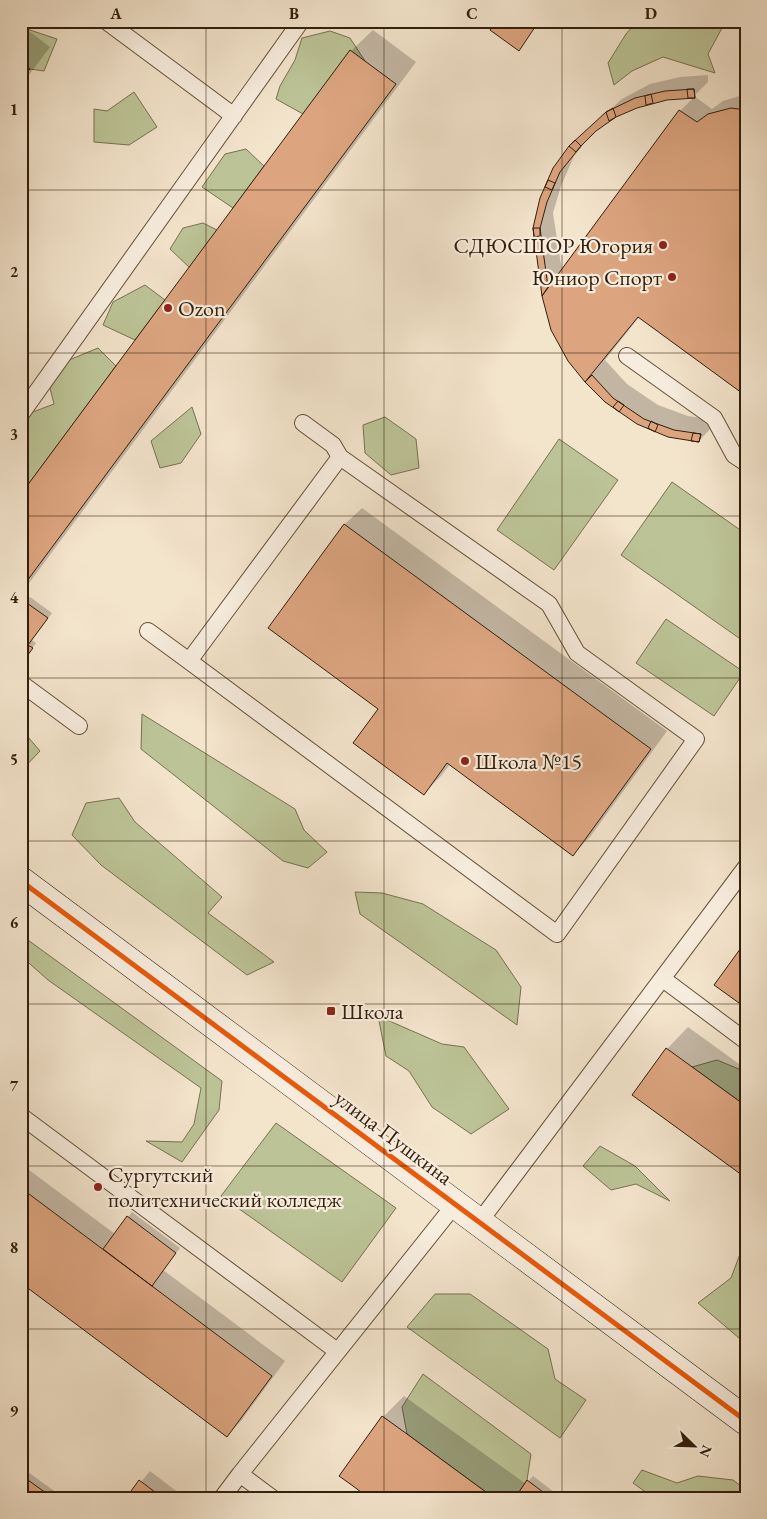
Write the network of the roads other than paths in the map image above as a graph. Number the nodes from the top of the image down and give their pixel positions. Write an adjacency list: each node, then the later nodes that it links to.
1 (106, 21): 3 (lane)
2 (301, 21): 3 (lane)
3 (234, 116): 5 (lane)
4 (626, 356): 8 (lane)
5 (21, 414)
6 (303, 423): 7 (lane)
7 (340, 457): 10 (lane); 10 (lane)
8 (746, 463)
9 (148, 631): 10 (lane)
10 (188, 660)
11 (22, 684): 12 (lane)
12 (79, 726)
13 (746, 867): 15 (lane)
14 (21, 881): 18 (street, улица Пушкина)
15 (663, 979): 16 (lane); 19 (lane)
16 (746, 1040)
17 (21, 1116): 20 (lane)
18 (456, 1203): 19 (street, улица Пушкина); 20 (lane)
19 (480, 1221): 21 (street, улица Пушкина)
20 (337, 1351): 22 (lane)
21 (746, 1421)
22 (240, 1474): 23 (lane); 24 (lane)
23 (222, 1498)
24 (272, 1498)

